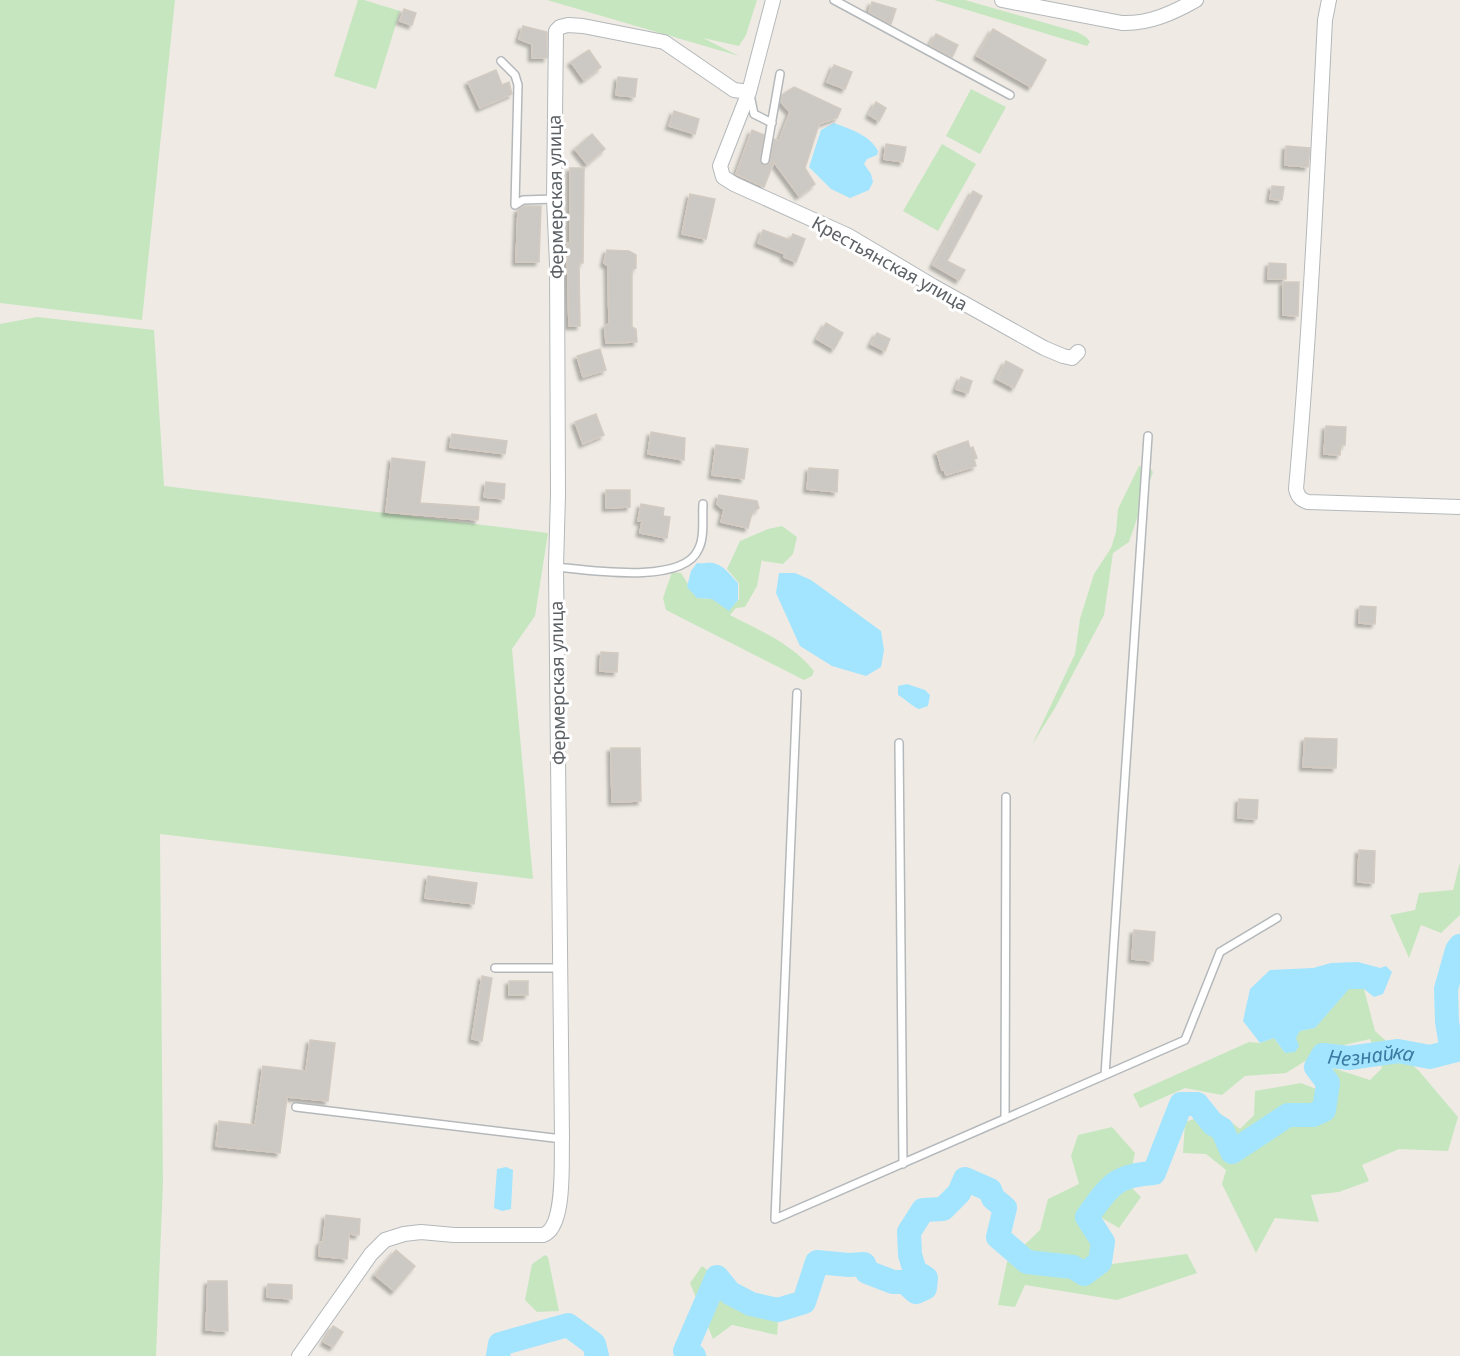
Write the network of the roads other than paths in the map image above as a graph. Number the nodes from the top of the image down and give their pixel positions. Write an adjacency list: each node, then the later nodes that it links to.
1 (773, 0): 8 (street)
2 (834, 0): 9 (lane)
3 (1002, 0): 4 (street)
4 (1196, 0)
5 (1329, 0): 16 (street)
6 (501, 61): 12 (lane)
7 (780, 74): 10 (lane)
8 (749, 92): 10 (lane); 12 (street, Фермерская улица); 13 (street, Крестьянская улица)
9 (1010, 95)
10 (772, 123): 11 (lane)
11 (765, 160)
12 (554, 199): 17 (street, Фермерская улица)
13 (1078, 352)
14 (1148, 436): 24 (lane)
15 (703, 504): 17 (lane)
16 (1460, 507)
17 (556, 567): 22 (street, Фермерская улица)
18 (797, 693): 28 (lane)
19 (899, 743): 28 (lane)
20 (1006, 797): 26 (lane)
21 (1277, 918): 24 (lane)
22 (560, 968): 23 (lane); 27 (street, Фермерская улица)
23 (495, 969)
24 (1105, 1075): 26 (lane)
25 (296, 1107): 27 (lane)
26 (1005, 1119): 28 (lane)
27 (562, 1139): 29 (street, Фермерская улица)
28 (903, 1164)
29 (299, 1356)

